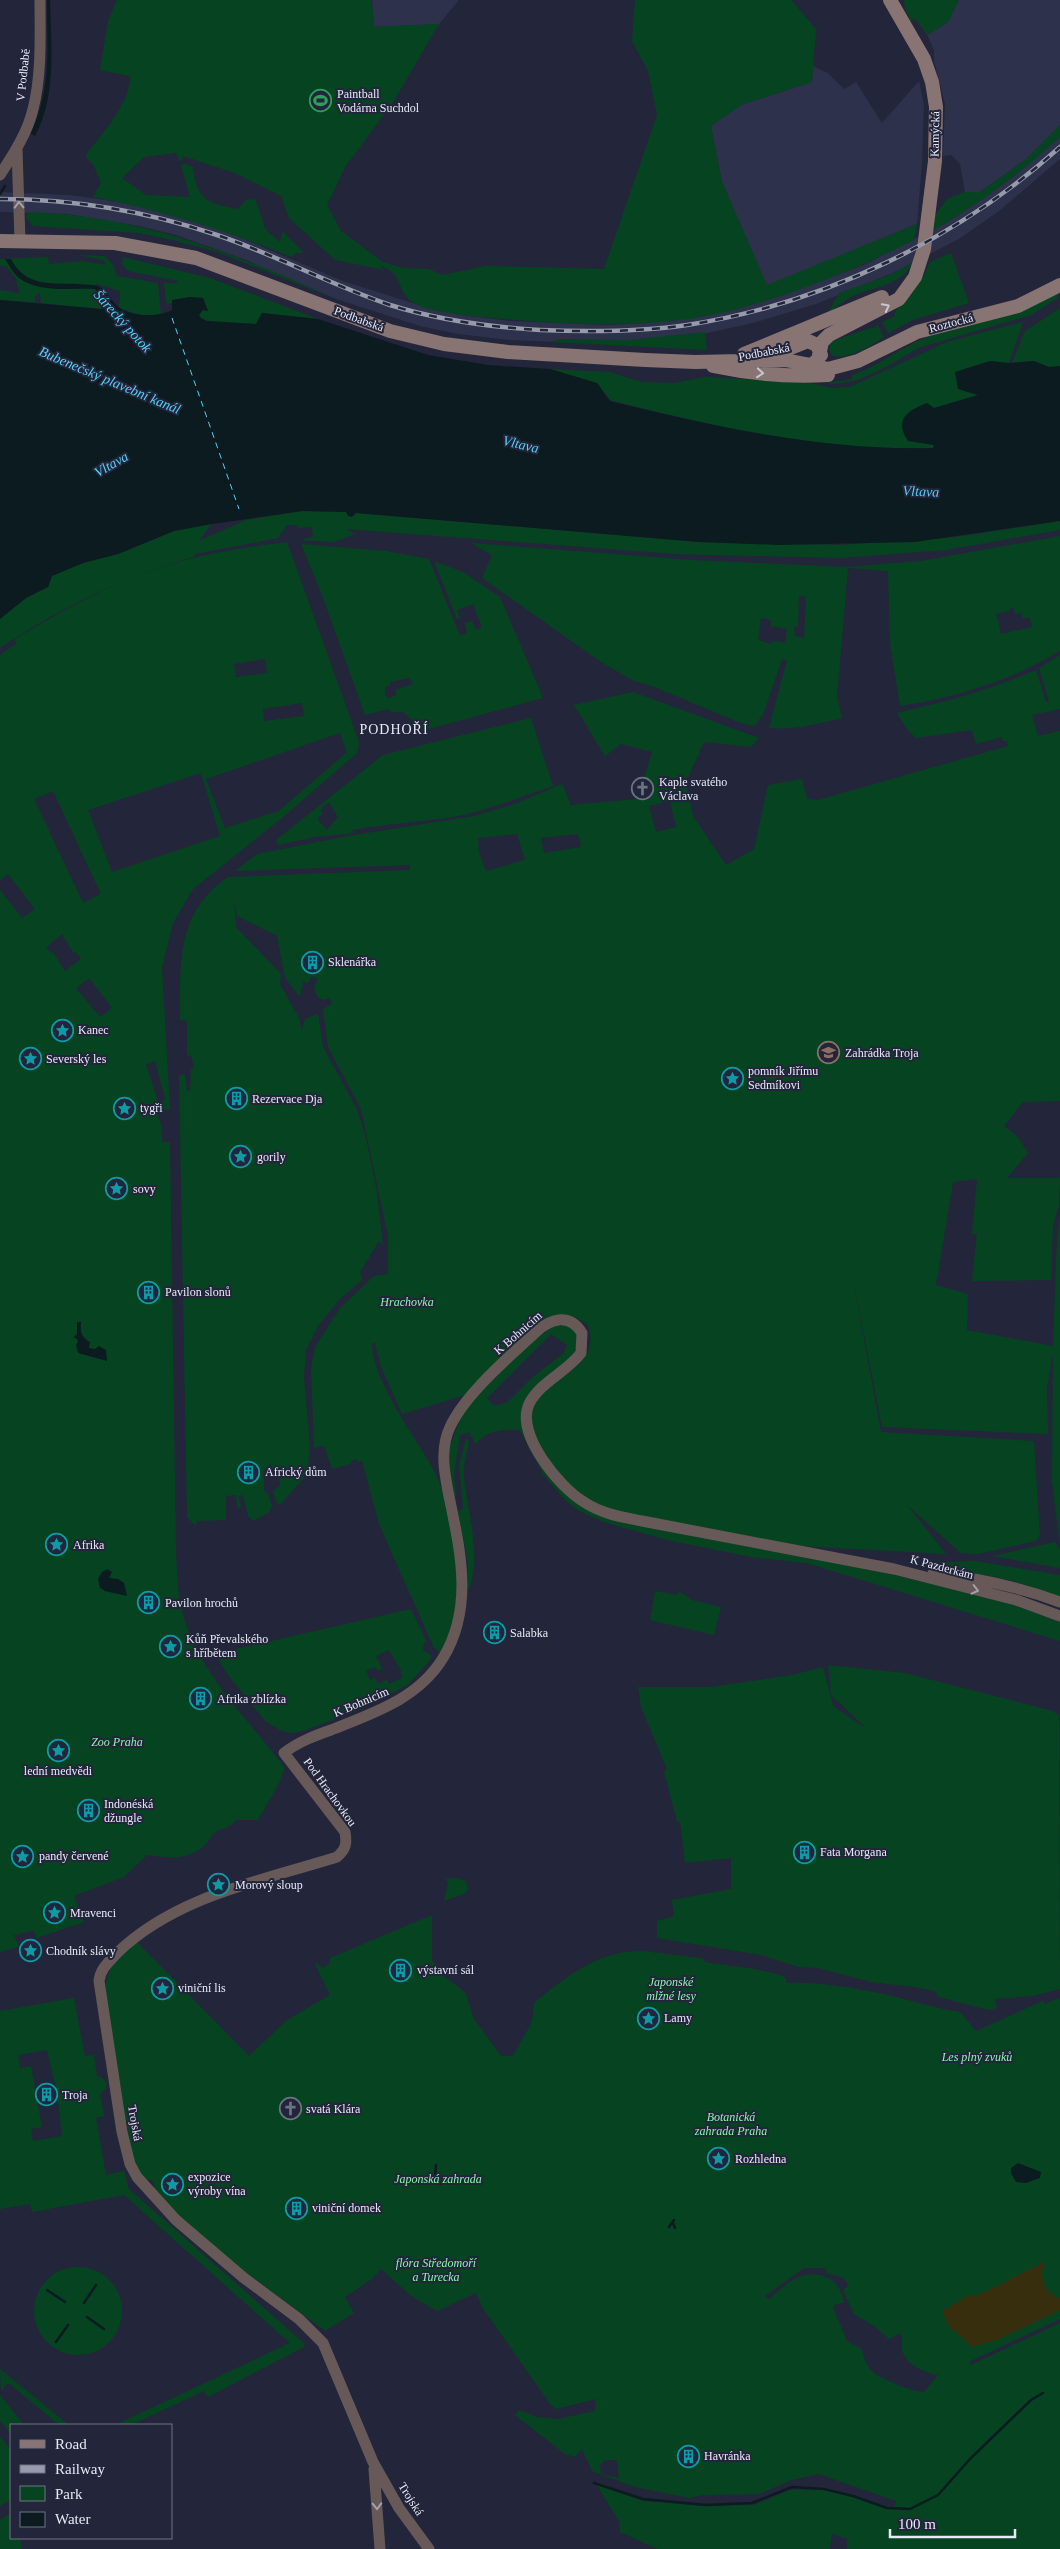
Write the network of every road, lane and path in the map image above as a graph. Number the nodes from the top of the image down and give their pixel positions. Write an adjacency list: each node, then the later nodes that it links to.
1 (40, 0): 3 (street, V Podbabě)
2 (890, 0): 8 (main road, Kamýcká)
3 (17, 149): 4 (street, V Podbabě); 5 (street, V Podbabě)
4 (0, 175): 5 (street, V Podbabě)
5 (19, 185): 7 (street, V Podbabě, one-way to 5)
6 (0, 241): 7 (main road, Podbabská)
7 (20, 241): 16 (main road, Podbabská)
8 (915, 277): 10 (main road); 12 (main road, Kamýcká, one-way to 8)
9 (1060, 284): 13 (main road, Roztocká)
10 (882, 297): 11 (main road); 14 (main road)
11 (803, 342): 12 (main road); 14 (main road, Podbabská); 17 (main road)
12 (820, 352): 17 (main road, Kamýcká); 18 (main road)
13 (876, 353): 16 (main road, one-way to 13); 18 (main road, Roztocká)
14 (744, 354): 15 (main road, Podbabská)
15 (726, 360): 16 (main road, Podbabská); 17 (main road, Podbabská)
16 (695, 362)
17 (804, 365): 18 (main road, Roztocká)
18 (842, 365)
19 (894, 1569): 20 (street, K Pazderkám); 21 (street, K Pazderkám, one-way to 21); 22 (street, K Bohnicím)
20 (1060, 1602)
21 (1060, 1616)
22 (284, 1753): 23 (street, Pod Hrachovkou)
23 (345, 1850): 24 (street, Trojská)
24 (373, 2462): 25 (street, Trojská, one-way to 25); 26 (street, Trojská)
25 (380, 2549)
26 (429, 2549)

